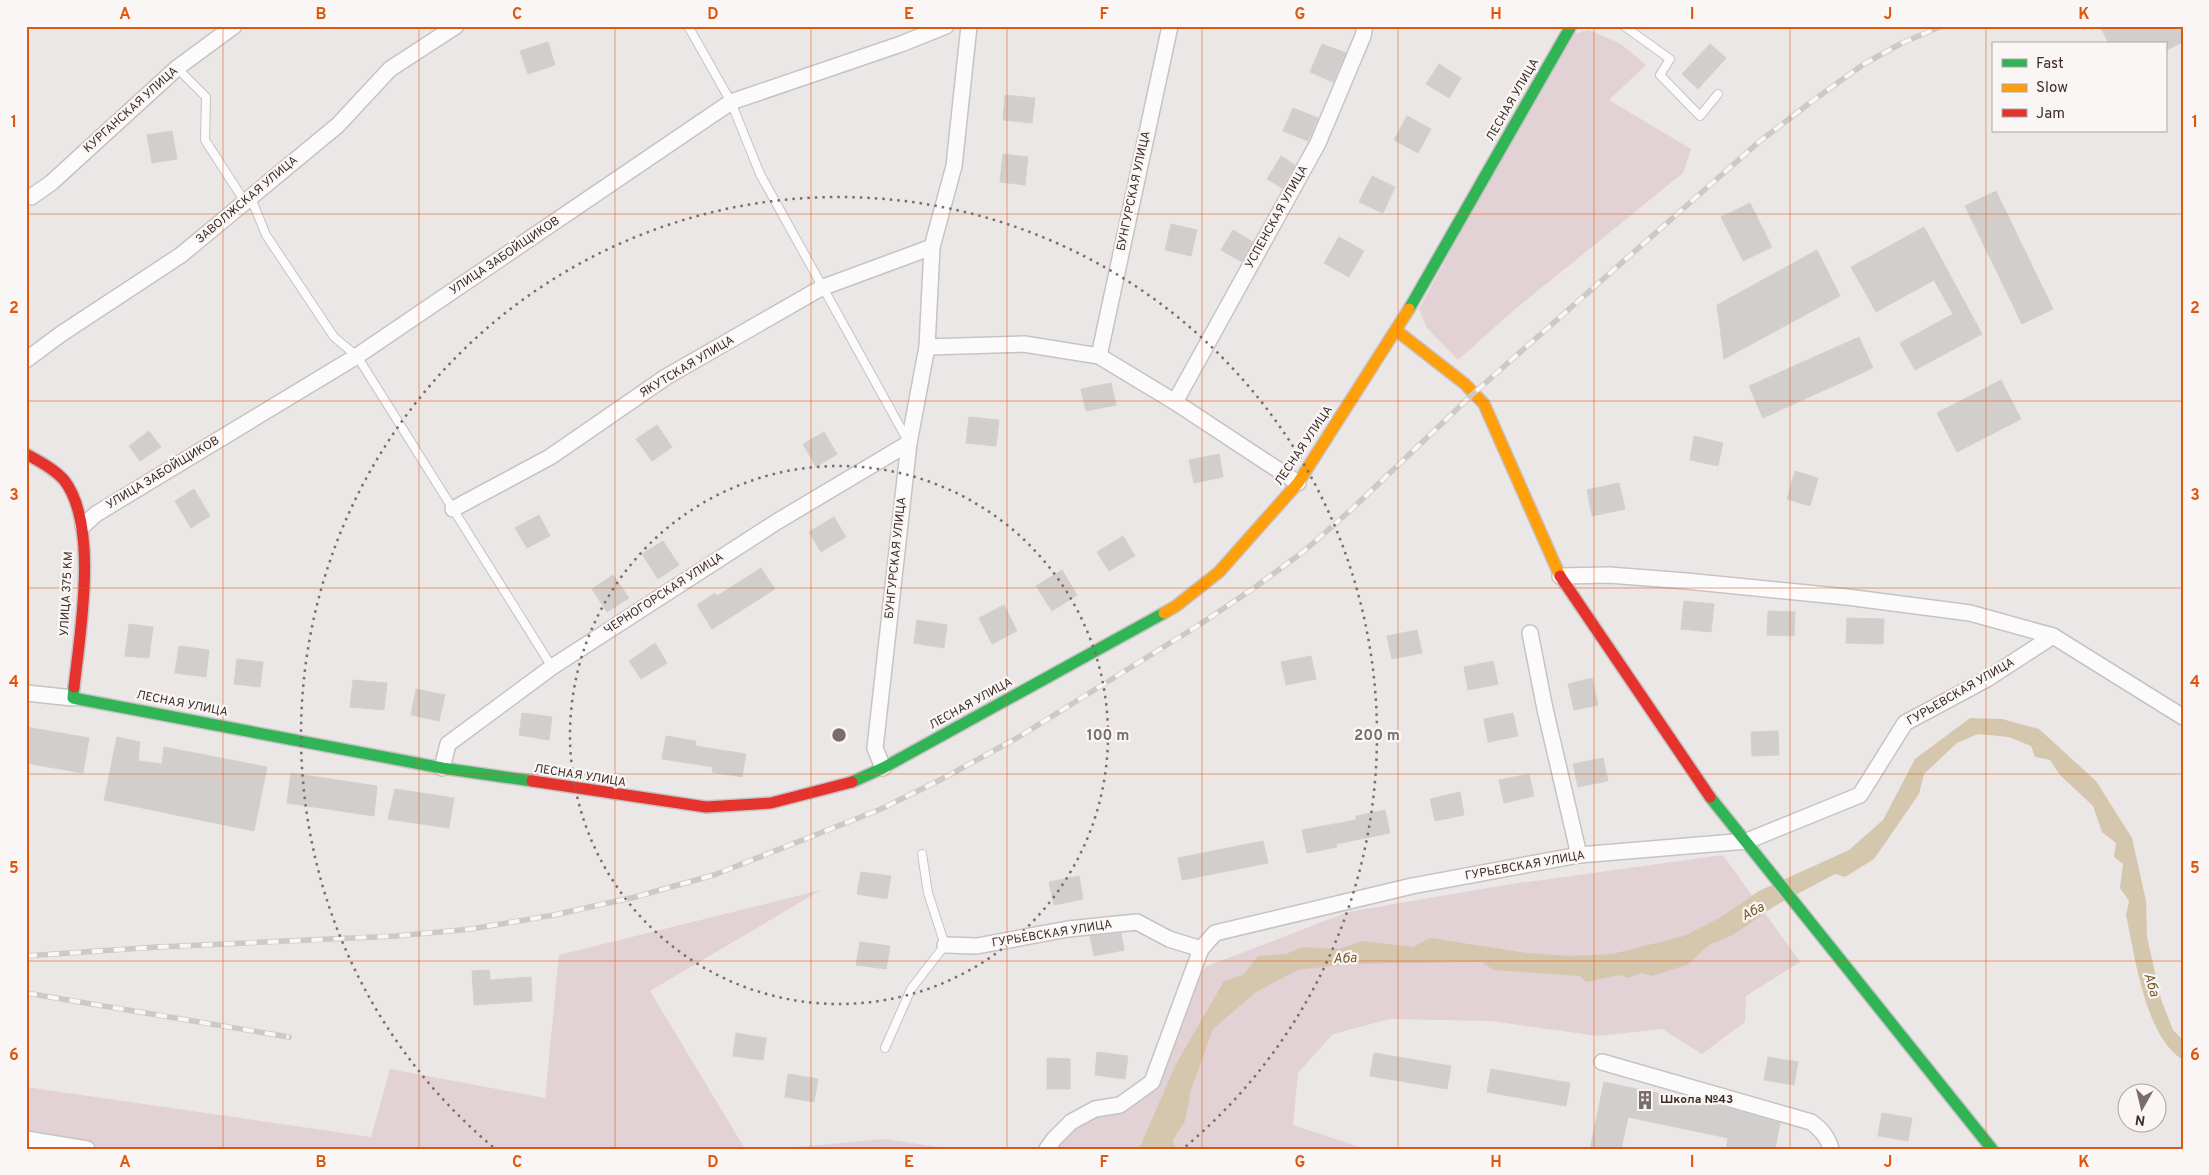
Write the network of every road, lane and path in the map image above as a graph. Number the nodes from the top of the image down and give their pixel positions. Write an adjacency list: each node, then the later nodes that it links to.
1 (234, 26): 10 (street, КУРГАНСКАЯ УЛИЦА)
2 (456, 26): 14 (street, ЗАВОЛЖСКАЯ УЛИЦА)
3 (688, 26): 12 (lane)
4 (946, 26): 12 (street, УЛИЦА ЗАБОЙЩИКОВ)
5 (969, 26): 15 (street, БУНГУРСКАЯ УЛИЦА)
6 (1170, 26): 20 (street, БУНГУРСКАЯ УЛИЦА)
7 (1365, 26): 22 (street, УСПЕНСКАЯ УЛИЦА)
8 (1571, 26): 17 (main road, ЛЕСНАЯ УЛИЦА)
9 (1624, 26): 11 (lane)
10 (177, 68): 13 (street, КУРГАНСКАЯ УЛИЦА); 14 (lane)
11 (1718, 94)
12 (731, 102): 16 (lane); 19 (street, УЛИЦА ЗАБОЙЩИКОВ)
13 (31, 197)
14 (245, 202): 19 (lane); 21 (street, ЗАВОЛЖСКАЯ УЛИЦА)
15 (932, 248): 16 (street, ЯКУТСКАЯ УЛИЦА); 18 (street, БУНГУРСКАЯ УЛИЦА)
16 (821, 288): 23 (lane); 26 (street, ЯКУТСКАЯ УЛИЦА)
17 (1397, 331): 25 (main road, ЛЕСНАЯ УЛИЦА); 28 (main road)
18 (927, 347): 20 (street); 23 (street, БУНГУРСКАЯ УЛИЦА)
19 (357, 356): 26 (lane); 27 (street, УЛИЦА ЗАБОЙЩИКОВ)
20 (1099, 356): 22 (street)
21 (26, 360)
22 (1175, 402): 25 (street)
23 (909, 443): 31 (street, ЧЕРНОГОРСКАЯ УЛИЦА); 36 (street, БУНГУРСКАЯ УЛИЦА)
24 (26, 454): 27 (main road, УЛИЦА 375 КМ)
25 (1298, 483): 36 (main road, ЛЕСНАЯ УЛИЦА)
26 (453, 509): 31 (lane)
27 (82, 526): 33 (main road, УЛИЦА 375 КМ)
28 (1560, 576): 30 (street); 37 (main road)
29 (1530, 632): 39 (street)
30 (2054, 636): 34 (street); 37 (street, ГУРЬЕВСКАЯ УЛИЦА)
31 (552, 667): 35 (street, ЧЕРНОГОРСКАЯ УЛИЦА)
32 (26, 693): 33 (street)
33 (73, 698): 35 (main road, ЛЕСНАЯ УЛИЦА)
34 (2183, 717)
35 (442, 768): 36 (main road, ЛЕСНАЯ УЛИЦА)
36 (883, 768)
37 (1747, 841): 39 (street, ГУРЬЕВСКАЯ УЛИЦА); 48 (main road)
38 (922, 854): 40 (lane)
39 (1579, 855): 41 (street, ГУРЬЕВСКАЯ УЛИЦА)
40 (945, 945): 41 (street, ГУРЬЕВСКАЯ УЛИЦА); 42 (lane)
41 (1201, 949): 46 (street)
42 (885, 1048)
43 (1602, 1062): 47 (street)
44 (26, 1139): 45 (street)
45 (87, 1149)
46 (1047, 1149)
47 (1831, 1149)
48 (1992, 1149)

